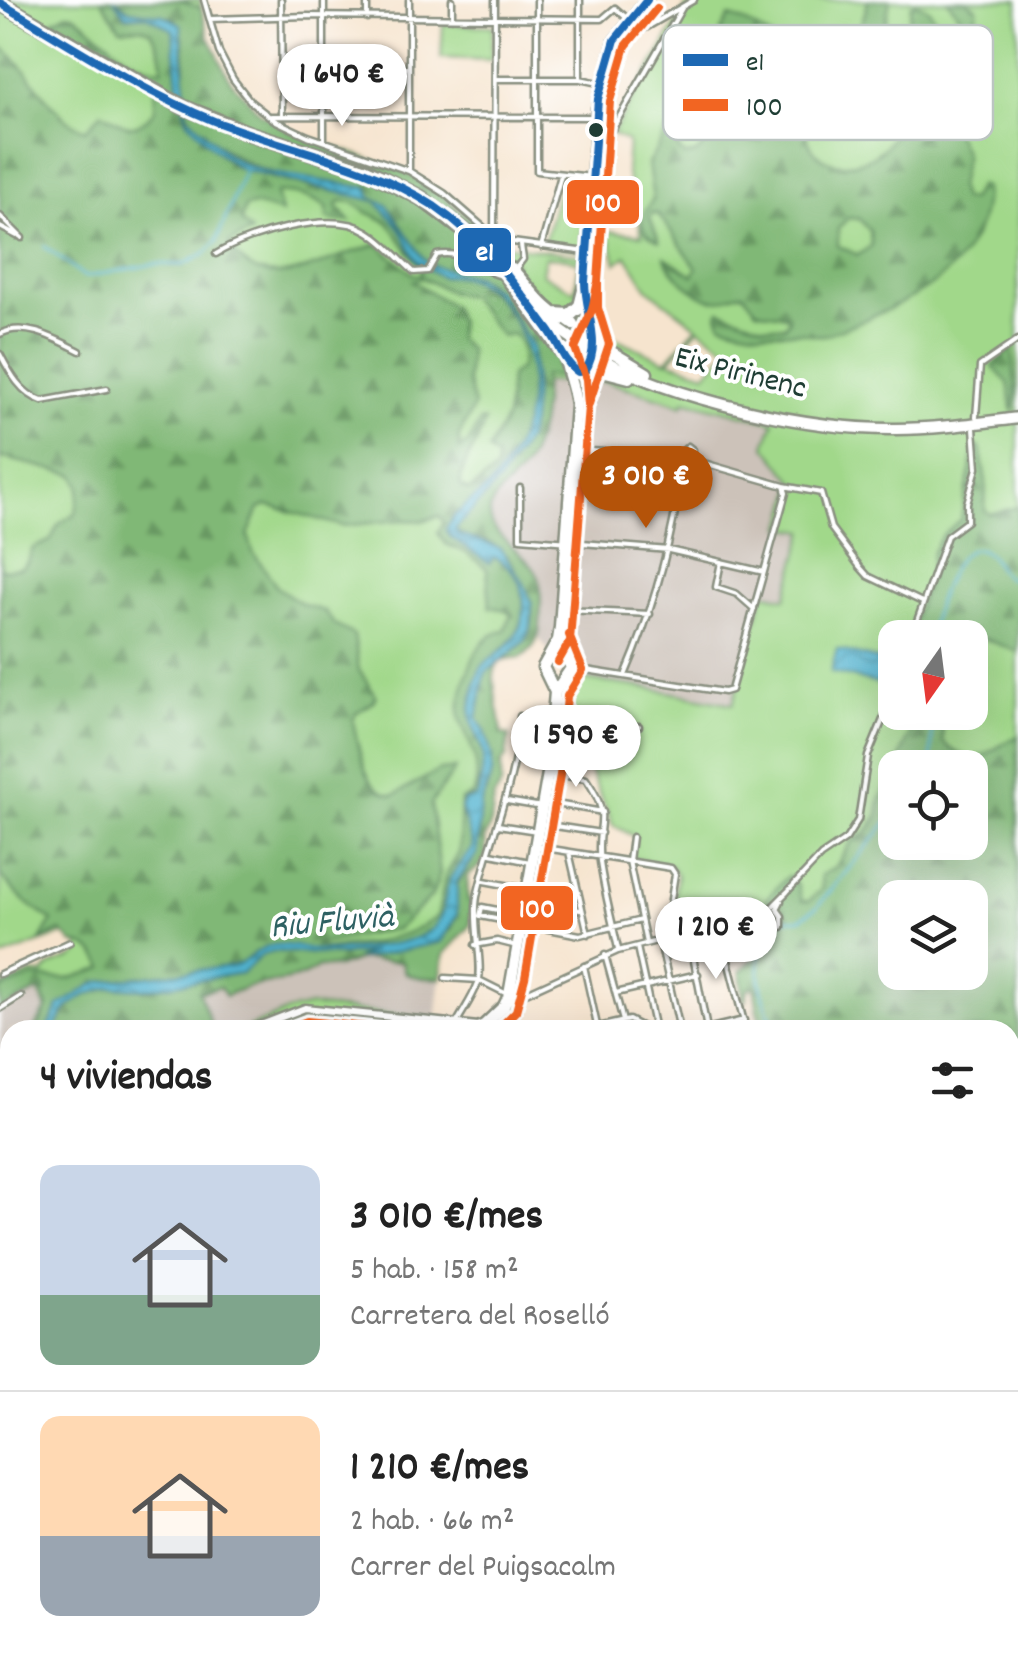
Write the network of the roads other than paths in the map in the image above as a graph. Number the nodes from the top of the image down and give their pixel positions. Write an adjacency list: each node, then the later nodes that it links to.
1 (8, 0): 38 (highway, Eix Pirinenc)
2 (281, 0): 17 (street)
3 (324, 0): 18 (street)
4 (366, 0): 19 (street)
5 (409, 0): 20 (street)
6 (452, 0): 21 (street)
7 (495, 0): 22 (street)
8 (537, 0): 23 (street)
9 (580, 0): 24 (street)
10 (616, 0): 15 (street)
11 (647, 0): 26 (main road)
12 (694, 0): 16 (street)
13 (206, 2): 25 (street)
14 (0, 3): 38 (highway, Eix Pirinenc)
15 (612, 8): 24 (street); 26 (street)
16 (682, 8): 27 (street); 29 (street)
17 (281, 16): 18 (street); 25 (street); 33 (street)
18 (324, 17): 19 (street); 30 (street)
19 (366, 18): 20 (street)
20 (409, 18): 21 (street); 31 (street)
21 (452, 18): 22 (street)
22 (495, 18): 23 (street); 35 (street)
23 (537, 18): 24 (street); 36 (street)
24 (580, 18): 32 (street)
25 (210, 19): 39 (street)
26 (629, 20): 29 (main road)
27 (672, 25)
28 (663, 41): 47 (street)
29 (613, 45): 37 (main road)
30 (324, 68): 31 (street); 34 (street)
31 (409, 68): 43 (street)
32 (580, 78): 36 (street); 37 (street)
33 (282, 79): 34 (street); 40 (street)
34 (324, 79): 41 (street)
35 (494, 79): 36 (street); 42 (street)
36 (537, 79): 44 (street)
37 (602, 84): 45 (main road)
38 (157, 90): 53 (highway, Eix Pirinenc)
39 (268, 116): 40 (street); 46 (street)
40 (282, 116): 41 (street)
41 (324, 116): 43 (street); 46 (street)
42 (494, 116): 43 (street); 44 (street); 53 (street)
43 (409, 117): 48 (street)
44 (537, 117): 45 (street); 49 (street)
45 (596, 117): 47 (main road)
46 (324, 141): 48 (street)
47 (593, 162): 50 (main road)
48 (409, 170): 53 (street)
49 (561, 174): 50 (street); 55 (street)
50 (592, 177): 56 (main road)
51 (0, 216): 52 (street)
52 (0, 227)
53 (482, 236): 54 (street); 62 (highway); 63 (main road, Eix Pirinenc); 69 (highway)
54 (522, 245): 55 (street); 58 (street)
55 (542, 247): 56 (street)
56 (586, 252): 60 (main road)
57 (216, 254): 59 (street)
58 (515, 268)
59 (504, 276)
60 (584, 282): 61 (main road); 64 (main road)
61 (580, 306): 62 (highway); 63 (main road)
62 (548, 310): 63 (highway)
63 (568, 326): 64 (main road); 69 (main road); 76 (main road, Eix Pirinenc, bridge)
64 (590, 326): 67 (main road)
65 (0, 334): 68 (street)
66 (1018, 340): 79 (street)
67 (596, 343): 72 (main road); 77 (main road)
68 (80, 351)
69 (562, 352): 71 (main road)
70 (0, 354): 75 (street)
71 (569, 367): 72 (main road); 78 (main road)
72 (586, 370): 73 (main road); 74 (main road)
73 (610, 373): 74 (main road); 76 (main road)
74 (580, 388): 78 (main road)
75 (107, 389)
76 (691, 393): 77 (main road, Eix Pirinenc)
77 (732, 404): 80 (main road, Eix Pirinenc)
78 (576, 405): 82 (main road)
79 (976, 416)
80 (1014, 417)
81 (974, 428): 91 (street)
82 (575, 450): 83 (street); 87 (main road)
83 (683, 457): 84 (street); 84 (street); 88 (street)
84 (692, 459): 85 (street)
85 (784, 486): 90 (street); 91 (street)
86 (520, 488): 87 (street)
87 (568, 542): 88 (street); 92 (main road)
88 (669, 550): 89 (street); 94 (street)
89 (721, 562): 90 (street); 93 (street)
90 (764, 572): 93 (street)
91 (922, 602): 95 (street)
92 (564, 609): 94 (street); 96 (main road)
93 (754, 609): 98 (street)
94 (650, 614): 98 (street)
95 (916, 620)
96 (557, 653): 97 (main road); 97 (main road)
97 (566, 673): 98 (street); 102 (main road)
98 (626, 674)
99 (520, 716): 104 (street)
100 (638, 726): 102 (street)
101 (879, 730): 118 (street)
102 (552, 732): 103 (main road)
103 (548, 773): 105 (main road); 106 (street)
104 (507, 801): 105 (street); 107 (street)
105 (542, 804): 106 (street); 108 (main road)
106 (603, 812): 109 (street)
107 (496, 825): 108 (street); 113 (street)
108 (538, 827): 109 (street); 111 (main road)
109 (602, 834): 114 (street)
110 (632, 838): 115 (street)
111 (535, 846): 112 (street); 116 (main road)
112 (569, 852): 114 (street); 120 (street)
113 (490, 854): 116 (street); 121 (street)
114 (598, 857): 115 (street); 126 (street)
115 (629, 861): 123 (street); 129 (street)
116 (532, 863): 119 (main road)
117 (484, 882): 119 (street)
118 (787, 892): 124 (street); 125 (street)
119 (526, 895): 120 (street); 122 (main road)
120 (582, 910): 127 (street)
121 (477, 916): 122 (street); 132 (street)
122 (522, 919): 127 (street); 133 (main road)
123 (641, 920): 126 (street); 131 (street)
124 (783, 921)
125 (719, 926): 128 (street); 158 (street)
126 (614, 927): 127 (street); 135 (street)
127 (588, 934)
128 (688, 934): 129 (street); 139 (street)
129 (660, 941): 131 (street); 142 (street)
130 (70, 942): 138 (street)
131 (646, 943): 134 (street)
132 (476, 945): 133 (street); 141 (street)
133 (518, 946): 146 (main road)
134 (637, 946): 135 (street); 143 (street)
135 (618, 951): 136 (street)
136 (605, 956): 137 (street); 144 (street)
137 (584, 966): 146 (street); 152 (street)
138 (0, 974)
139 (698, 974): 142 (street); 157 (street)
140 (445, 978): 141 (street)
141 (480, 980): 146 (street); 150 (street)
142 (670, 980): 143 (street); 156 (street)
143 (645, 985): 144 (street); 155 (street)
144 (616, 993): 153 (street)
145 (21, 996): 147 (street)
146 (505, 1003): 151 (main road)
147 (0, 1009)
148 (274, 1020): 149 (street)
149 (404, 1020)
150 (457, 1020)
151 (491, 1020)
152 (596, 1020)
153 (622, 1020): 154 (street)
154 (628, 1020)
155 (650, 1020)
156 (678, 1020)
157 (703, 1020)
158 (744, 1020)

